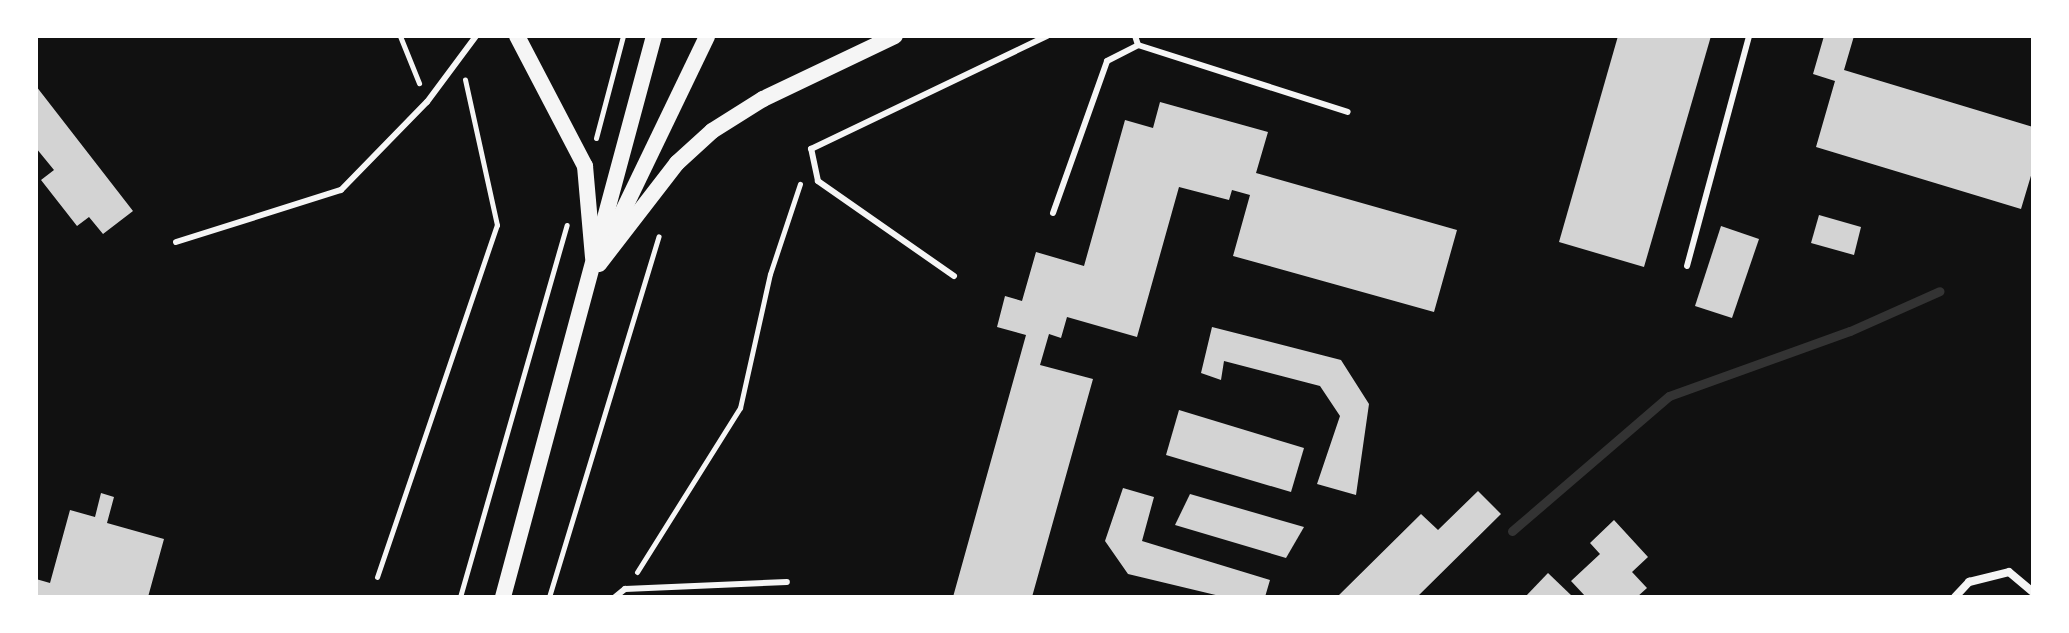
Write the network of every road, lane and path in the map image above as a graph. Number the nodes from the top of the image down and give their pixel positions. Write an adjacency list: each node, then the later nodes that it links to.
1 (400, 36): 13 (path)
2 (476, 36): 12 (lane)
3 (517, 36): 22 (main road)
4 (623, 36): 15 (path)
5 (654, 36): 22 (main road)
6 (707, 36): 22 (main road)
7 (895, 36): 22 (main road)
8 (1047, 36): 16 (lane)
9 (1135, 36): 11 (lane)
10 (1749, 36): 21 (lane)
11 (1138, 45): 14 (lane); 17 (lane)
12 (459, 54): 13 (lane); 24 (path)
13 (427, 102): 20 (lane)
14 (1348, 112)
15 (593, 147)
16 (811, 149): 23 (lane); 26 (path)
17 (1053, 213)
18 (568, 219): 28 (path)
19 (659, 236): 30 (path)
20 (176, 242)
21 (1687, 266)
22 (594, 272): 29 (main road)
23 (954, 276)
24 (377, 577)
25 (787, 582): 26 (lane)
26 (625, 589): 31 (lane)
27 (2033, 592): 32 (street)
28 (460, 597)
29 (503, 597)
30 (549, 597)
31 (615, 597)
32 (1955, 597)

